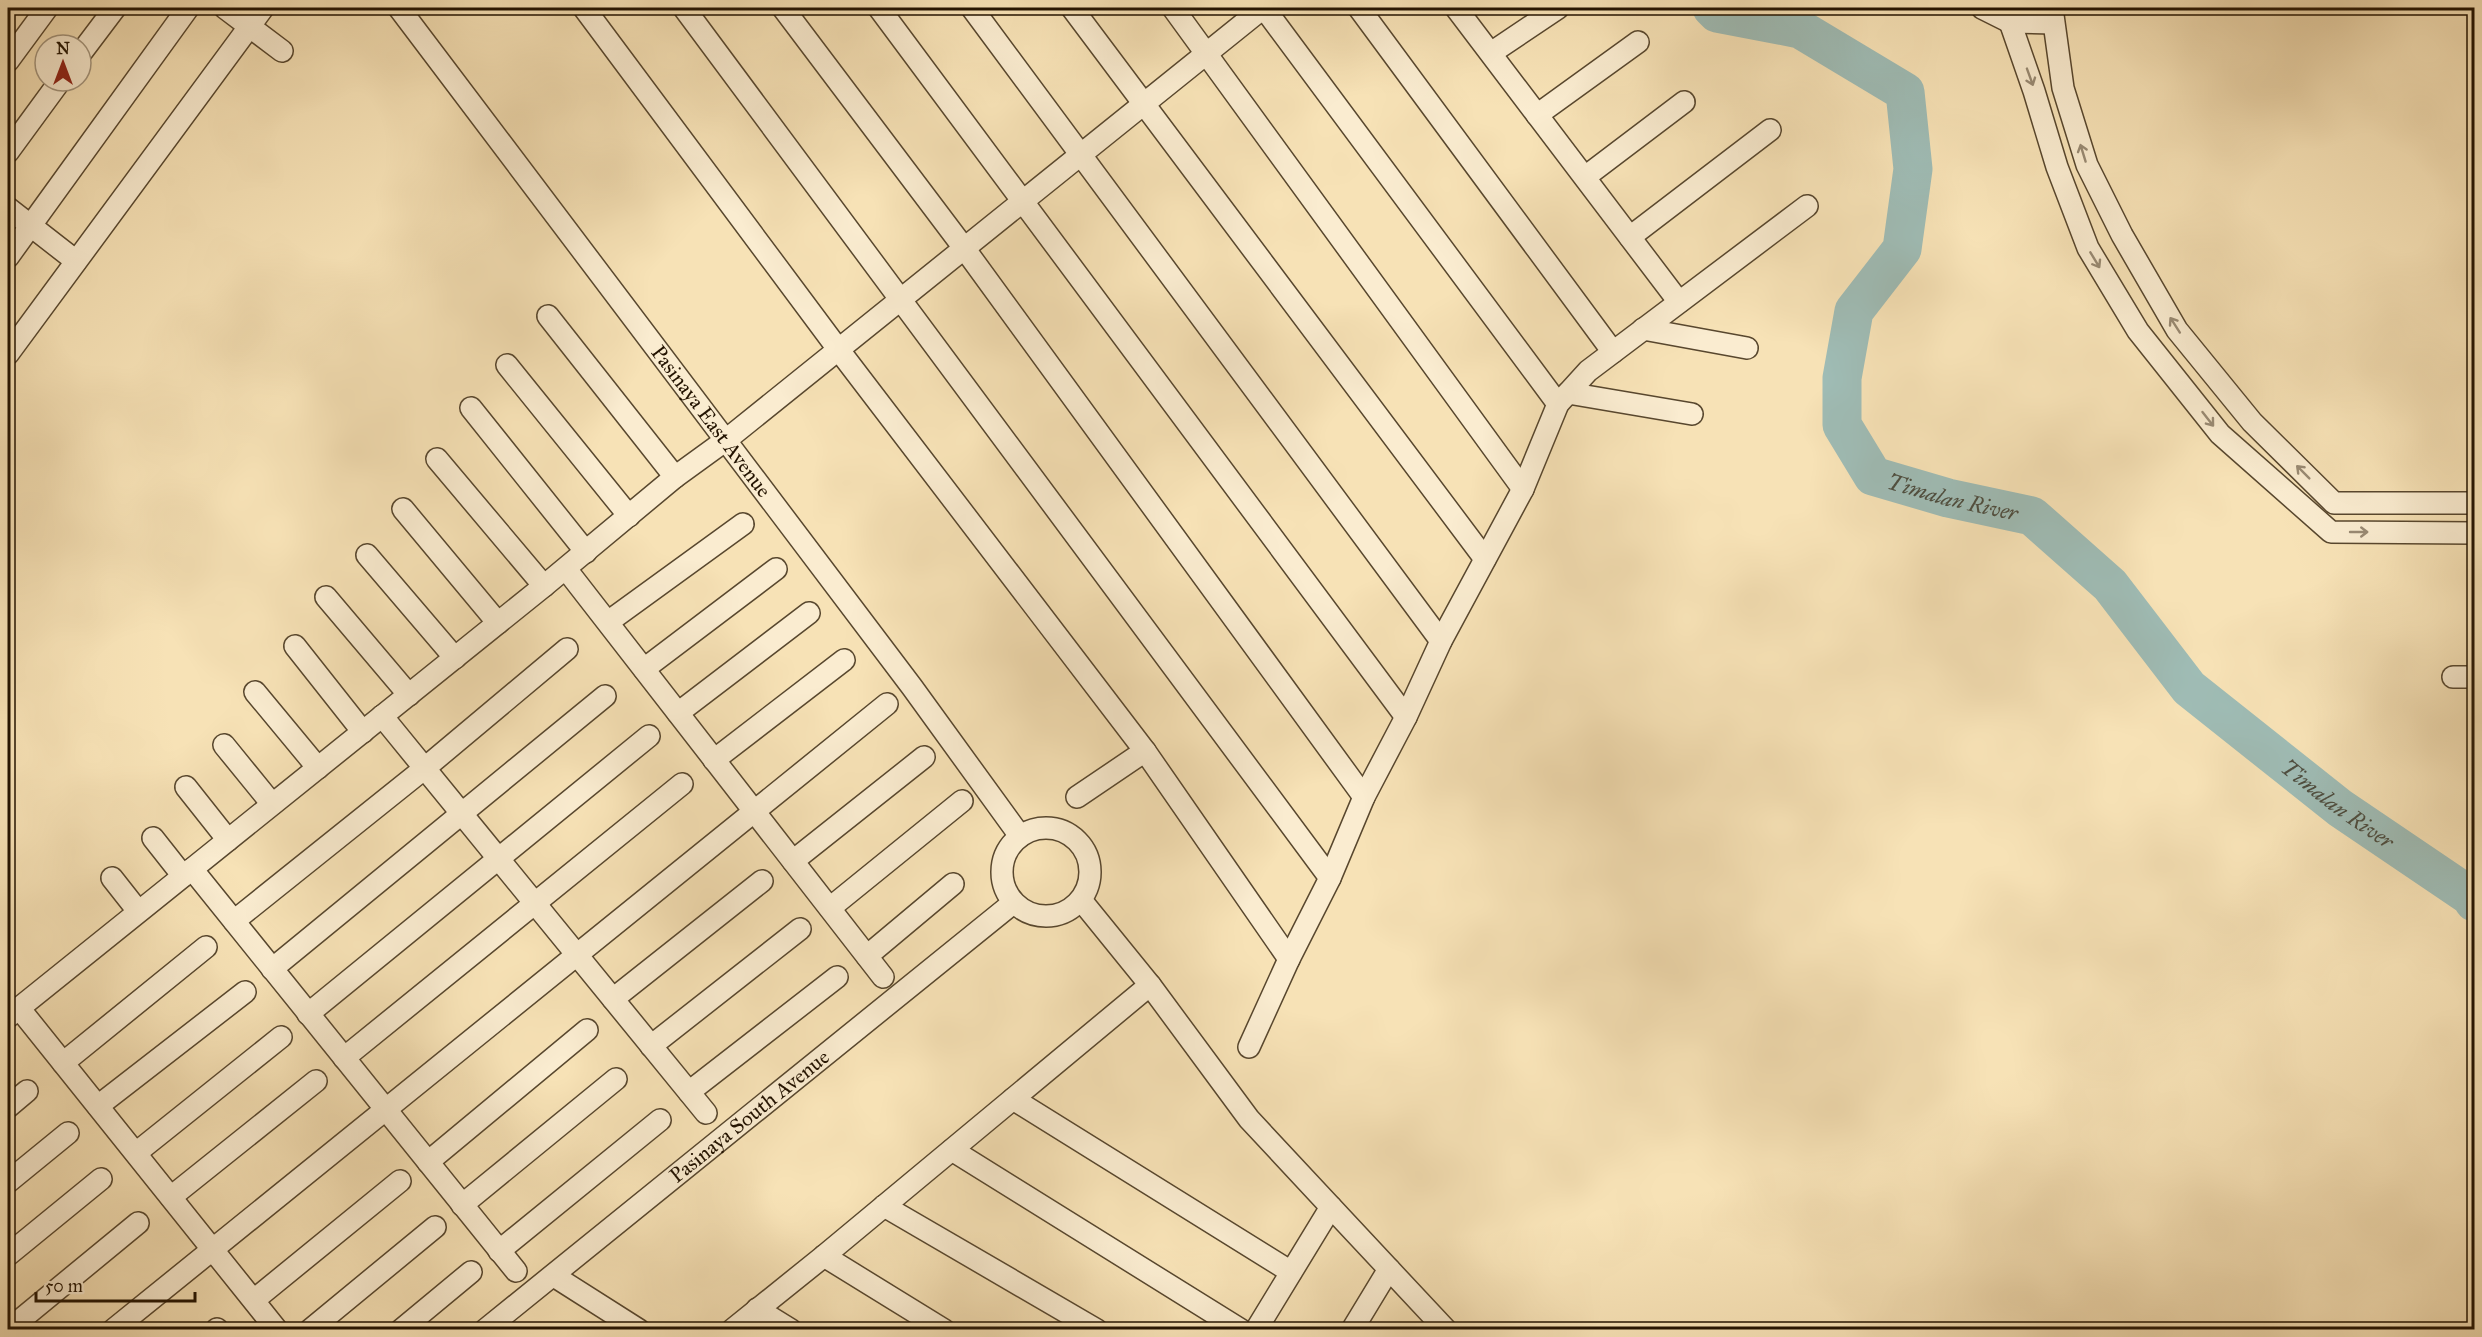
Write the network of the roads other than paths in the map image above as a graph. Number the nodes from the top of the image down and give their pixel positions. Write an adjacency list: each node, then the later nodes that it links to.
1 (47, 8): 27 (street)
2 (115, 8): 22 (street)
3 (188, 8): 39 (street)
4 (225, 8): 21 (street)
5 (263, 8): 21 (street)
6 (399, 8): 56 (street, Pasinaya East Avenue)
7 (584, 8): 49 (street)
8 (684, 8): 44 (street)
9 (783, 8): 41 (street)
10 (879, 8): 36 (street)
11 (972, 8): 34 (street)
12 (1072, 8): 30 (street)
13 (1173, 8): 25 (street)
14 (1264, 8): 25 (street); 53 (street)
15 (1359, 8): 50 (street)
16 (1456, 8): 26 (street)
17 (1558, 8): 26 (street)
18 (1982, 8): 19 (street)
19 (2010, 15): 20 (street); 64 (street, one-way to 64)
20 (2053, 15): 60 (street, one-way to 20)
21 (249, 26): 24 (street); 43 (street)
22 (93, 37)
23 (1638, 42): 31 (street)
24 (282, 51)
25 (1208, 53): 30 (street); 59 (street)
26 (1491, 53): 31 (street)
27 (8, 61)
28 (51, 93): 33 (street)
29 (1684, 102): 35 (street)
30 (1143, 105): 34 (street); 67 (street)
31 (1537, 114): 35 (street)
32 (1770, 130): 40 (street)
33 (8, 152)
34 (1082, 154): 36 (street); 75 (street)
35 (1585, 177): 40 (street)
36 (1024, 201): 41 (street); 89 (street)
37 (1807, 206): 45 (street)
38 (8, 208): 39 (street)
39 (30, 226): 42 (street); 43 (street)
40 (1630, 237): 45 (street)
41 (964, 248): 44 (street); 101 (street)
42 (8, 257)
43 (76, 261): 51 (street)
44 (901, 299): 49 (street); 113 (street)
45 (1679, 302): 47 (street)
46 (548, 316): 58 (street)
47 (1643, 329): 48 (street); 50 (street)
48 (1747, 348)
49 (838, 349): 56 (street); 93 (street)
50 (1613, 352): 53 (street)
51 (8, 354)
52 (507, 365): 62 (street)
53 (1563, 399): 55 (street); 59 (street)
54 (471, 408): 65 (street)
55 (1692, 414)
56 (726, 440): 58 (street); 106 (street, Pasinaya East Avenue)
57 (437, 459): 70 (street)
58 (675, 477): 62 (street)
59 (1523, 489): 67 (street)
60 (2475, 503)
61 (403, 509): 74 (street)
62 (629, 516): 65 (street)
63 (743, 524): 73 (street)
64 (2475, 533)
65 (586, 552): 68 (street)
66 (367, 555): 78 (street)
67 (1485, 559): 75 (street)
68 (566, 569): 70 (street); 73 (street)
69 (776, 569): 80 (street)
70 (544, 586): 74 (street)
71 (326, 597): 84 (street)
72 (809, 614): 87 (street)
73 (608, 622): 80 (street)
74 (498, 623): 78 (street)
75 (1441, 641): 89 (street)
76 (295, 646): 90 (street)
77 (567, 649): 97 (street)
78 (455, 658): 84 (street)
79 (844, 660): 95 (street)
80 (644, 669): 87 (street)
81 (2453, 677): 82 (street)
82 (2475, 677)
83 (255, 692): 96 (street)
84 (409, 695): 88 (street)
85 (605, 696): 105 (street)
86 (887, 704): 104 (street)
87 (678, 713): 95 (street)
88 (382, 716): 90 (street); 97 (street)
89 (1406, 717): 101 (street)
90 (363, 732): 96 (street)
91 (649, 736): 109 (street)
92 (225, 746): 103 (street)
93 (1145, 751): 100 (street); 126 (street)
94 (924, 757): 110 (street)
95 (714, 760): 104 (street)
96 (318, 768): 103 (street)
97 (425, 768): 105 (street); 121 (street)
98 (682, 784): 117 (street)
99 (186, 787): 108 (street)
100 (1077, 797)
101 (1364, 797): 113 (street)
102 (962, 801): 119 (street)
103 (272, 804): 108 (street)
104 (754, 811): 110 (street); 124 (street)
105 (462, 813): 109 (street); 127 (street)
106 (1020, 836): 116 (street); 118 (street)
107 (153, 838): 111 (street)
108 (228, 840): 111 (street)
109 (499, 858): 117 (street); 134 (street)
110 (793, 861): 119 (street)
111 (188, 873): 120 (street); 121 (street)
112 (112, 878): 120 (street)
113 (1330, 878): 126 (street)
114 (762, 881): 132 (street)
115 (953, 884): 125 (street)
116 (1081, 900): 118 (street); 130 (street)
117 (535, 903): 124 (street); 139 (street)
118 (1013, 903): 172 (street, Pasinaya South Avenue)
119 (830, 908): 125 (street)
120 (138, 911): 133 (street)
121 (234, 921): 127 (street)
122 (800, 929): 137 (street)
123 (206, 947): 140 (street)
124 (577, 955): 132 (street); 148 (street)
125 (867, 956): 129 (street)
126 (1289, 959): 138 (street)
127 (272, 969): 134 (street)
128 (837, 977): 144 (street)
129 (883, 977)
130 (1150, 985): 145 (street); 161 (street)
131 (245, 992): 146 (street)
132 (613, 999): 137 (street)
133 (13, 1013): 140 (street)
134 (308, 1014): 139 (street)
135 (587, 1030): 154 (street)
136 (281, 1037): 153 (street)
137 (651, 1046): 144 (street)
138 (1249, 1047)
139 (344, 1058): 148 (street)
140 (63, 1063): 146 (street)
141 (616, 1079): 159 (street)
142 (316, 1081): 158 (street)
143 (27, 1091): 147 (street)
144 (689, 1092): 149 (street)
145 (1013, 1099): 152 (street); 171 (street)
146 (98, 1106): 153 (street)
147 (8, 1107)
148 (385, 1109): 154 (street); 164 (street)
149 (706, 1113)
150 (660, 1120): 165 (street)
151 (68, 1133): 157 (street)
152 (952, 1150): 160 (street); 186 (street)
153 (136, 1153): 158 (street)
154 (428, 1162): 159 (street)
155 (101, 1179): 166 (street)
156 (400, 1180): 173 (street)
157 (8, 1182)
158 (171, 1197): 164 (street)
159 (462, 1204): 165 (street)
160 (884, 1206): 167 (street); 185 (street)
161 (1331, 1207): 168 (street); 171 (street)
162 (138, 1223): 175 (street)
163 (435, 1227): 178 (street)
164 (212, 1249): 173 (street); 176 (street)
165 (499, 1251): 169 (street)
166 (8, 1255)
167 (824, 1256): 174 (street); 184 (street)
168 (1389, 1269): 188 (street); 189 (street)
169 (516, 1271)
170 (471, 1272): 179 (street)
171 (1291, 1272): 187 (street)
172 (554, 1275): 180 (street, Pasinaya South Avenue); 181 (street)
173 (254, 1300): 177 (street)
174 (758, 1309): 182 (street); 183 (street)
175 (8, 1329)
176 (112, 1329)
177 (278, 1329)
178 (310, 1329)
179 (401, 1329)
180 (485, 1329)
181 (639, 1329)
182 (732, 1329)
183 (791, 1329)
184 (944, 1329)
185 (1097, 1329)
186 (1241, 1329)
187 (1256, 1329)
188 (1352, 1329)
189 (1444, 1329)

